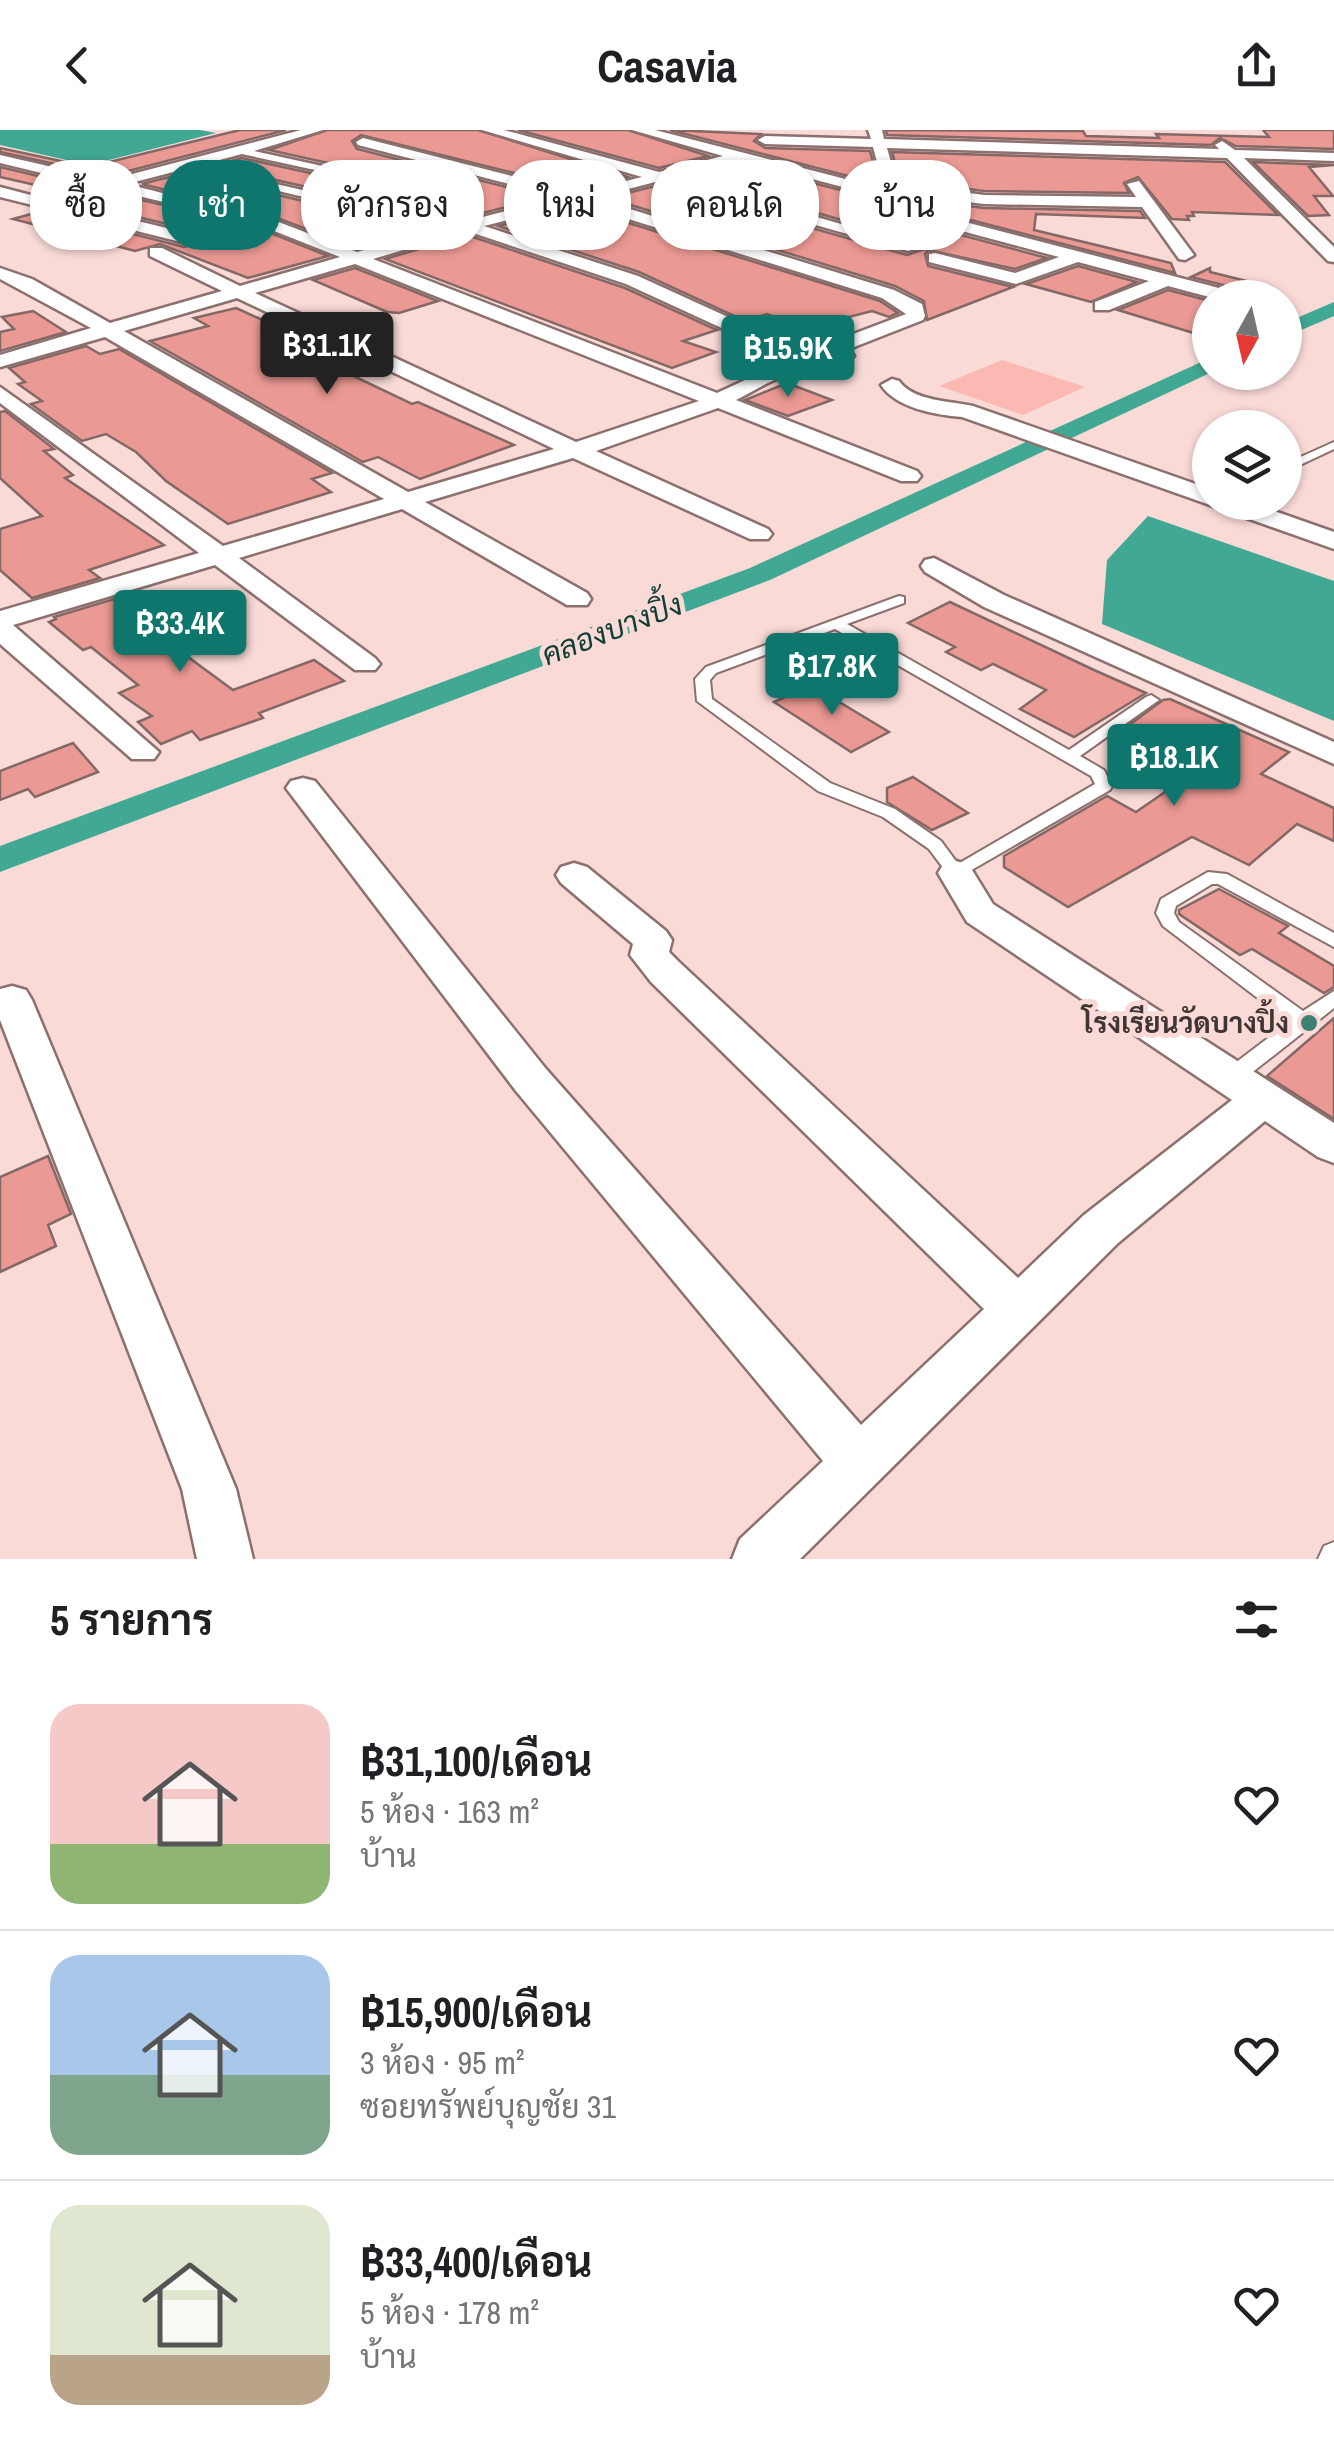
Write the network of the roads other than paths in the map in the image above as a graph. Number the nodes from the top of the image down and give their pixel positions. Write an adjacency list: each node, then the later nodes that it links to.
1 (240, 130): 10 (street)
2 (489, 130): 28 (street)
3 (639, 130): 19 (street)
4 (984, 130): 14 (street)
5 (1096, 130): 15 (street)
6 (1208, 130): 18 (street)
7 (310, 132): 9 (street); 10 (street)
8 (877, 136): 11 (street); 14 (street); 31 (street)
9 (331, 138)
10 (282, 139): 16 (street)
11 (766, 140)
12 (363, 142): 27 (street)
13 (186, 145): 16 (street)
14 (993, 146): 15 (street); 25 (street)
15 (1112, 150): 18 (street); 33 (street)
16 (225, 154): 22 (street)
17 (249, 154): 24 (street)
18 (1232, 154): 20 (street); 42 (street)
19 (736, 157): 23 (street); 37 (street)
20 (1334, 157)
21 (0, 160): 26 (street)
22 (201, 160)
23 (725, 160)
24 (301, 164)
25 (1002, 164)
26 (30, 167)
27 (504, 176)
28 (651, 176)
29 (1012, 181): 31 (street)
30 (0, 192): 32 (street)
31 (1022, 198): 33 (street); 37 (street)
32 (30, 199)
33 (1146, 202): 40 (street)
34 (631, 214): 52 (street)
35 (281, 228): 43 (street)
36 (484, 229): 51 (street)
37 (1004, 237): 41 (street)
38 (384, 250): 43 (street)
39 (156, 252): 48 (street)
40 (1185, 255)
41 (1076, 256): 44 (street); 46 (street)
42 (1334, 257)
43 (356, 258): 48 (street); 55 (street)
44 (934, 258)
45 (0, 273): 50 (street)
46 (1167, 280): 47 (street); 49 (street)
47 (1192, 287)
48 (241, 292): 50 (street); 57 (street)
49 (1102, 306)
50 (110, 331): 53 (street); 61 (street)
51 (783, 356): 52 (street); 55 (street)
52 (835, 356): 60 (street)
53 (0, 360)
54 (0, 393): 65 (street)
55 (722, 399): 57 (street); 59 (street)
56 (1334, 444): 58 (lane)
57 (578, 449): 61 (street); 63 (street)
58 (1302, 460)
59 (908, 476)
60 (1192, 491)
61 (402, 502): 65 (street); 67 (street)
62 (1275, 520): 64 (street)
63 (759, 534)
64 (1334, 541)
65 (222, 554): 69 (street); 72 (street)
66 (934, 566): 75 (street)
67 (577, 599)
68 (898, 600): 70 (lane)
69 (0, 620)
70 (835, 623): 76 (lane); 78 (lane)
71 (0, 629): 74 (street)
72 (365, 664)
73 (1150, 700): 76 (lane)
74 (143, 752)
75 (1334, 754)
76 (1070, 756): 78 (lane)
77 (303, 788): 87 (street)
78 (956, 874): 84 (street)
79 (574, 875): 86 (street)
80 (1334, 941): 83 (lane)
81 (1334, 998): 83 (lane)
82 (12, 1000): 88 (street)
83 (1304, 1022): 84 (lane)
84 (1248, 1087): 85 (street); 86 (street)
85 (1334, 1145)
86 (1018, 1310): 87 (street)
87 (860, 1464): 89 (street)
88 (226, 1559)
89 (760, 1559)

